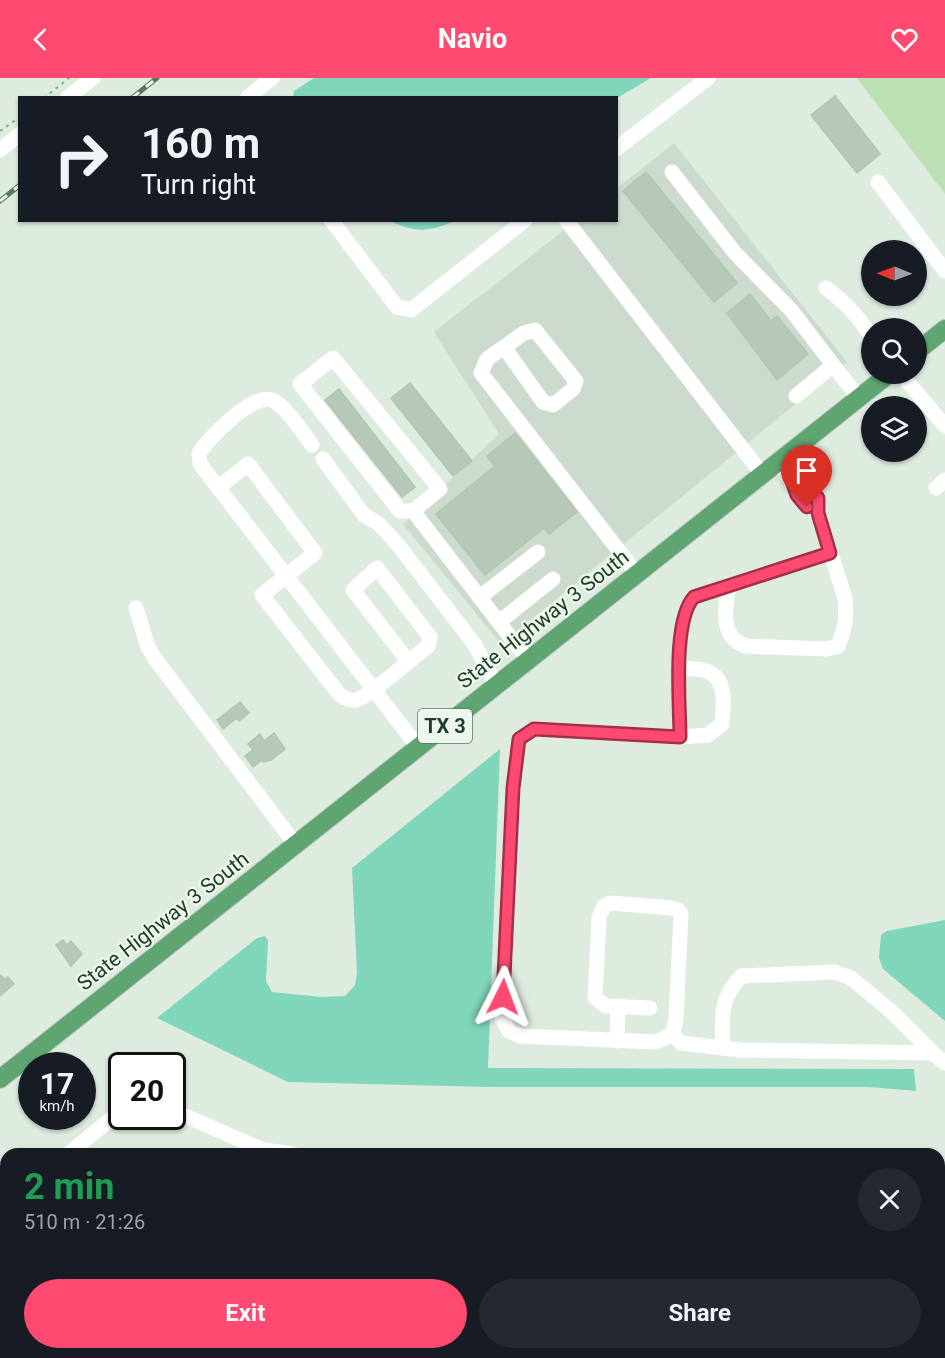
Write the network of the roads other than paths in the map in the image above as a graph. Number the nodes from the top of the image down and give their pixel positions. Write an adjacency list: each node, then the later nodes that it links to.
1 (93, 78): 4 (street)
2 (272, 78): 5 (street)
3 (708, 78): 7 (street)
4 (70, 96)
5 (250, 96)
6 (18, 136): 8 (street)
7 (618, 147)
8 (0, 150)
9 (672, 172): 20 (street)
10 (878, 182): 14 (street)
11 (333, 222): 12 (street)
12 (522, 222)
13 (568, 222): 29 (street)
14 (945, 271)
15 (826, 288): 16 (street)
16 (861, 321)
17 (945, 329): 18 (main road)
18 (927, 343)
19 (504, 347): 19 (street); 34 (street)
20 (833, 365): 23 (street); 24 (street)
21 (876, 384): 24 (main road, State Highway 3 South / TX 3)
22 (909, 384): 25 (street)
23 (795, 396)
24 (859, 398): 28 (main road, State Highway 3 South / TX 3)
25 (945, 426)
26 (312, 445): 30 (street)
27 (323, 459): 44 (street)
28 (777, 462): 29 (main road, State Highway 3 South / TX 3); 33 (street)
29 (762, 474): 34 (main road, State Highway 3 South / TX 3)
30 (219, 488): 35 (street); 35 (street)
31 (413, 511): 31 (street); 38 (street)
32 (538, 552): 38 (street)
33 (830, 553): 37 (street); 37 (street)
34 (637, 574): 41 (main road, State Highway 3 South / TX 3)
35 (286, 576): 45 (street); 45 (street)
36 (553, 579): 40 (street)
37 (729, 586): 43 (street)
38 (480, 597): 40 (street)
39 (136, 608): 48 (street)
40 (499, 622): 41 (street)
41 (528, 660): 44 (main road, State Highway 3 South / TX 3)
42 (408, 661): 42 (street); 45 (street)
43 (680, 668): 46 (street); 46 (street)
44 (496, 686): 47 (main road, State Highway 3 South / TX 3)
45 (373, 688): 47 (street)
46 (680, 737): 52 (street)
47 (418, 747): 48 (main road, State Highway 3 South / TX 3)
48 (296, 845): 55 (main road, State Highway 3 South / TX 3)
49 (618, 1006): 50 (street); 51 (street); 52 (street)
50 (650, 1008)
51 (673, 1034): 52 (street); 53 (street)
52 (616, 1041)
53 (723, 1048): 54 (street); 54 (street)
54 (939, 1058)
55 (0, 1079)
56 (186, 1117): 59 (street)
57 (108, 1121): 58 (street)
58 (75, 1148)
59 (253, 1148)

